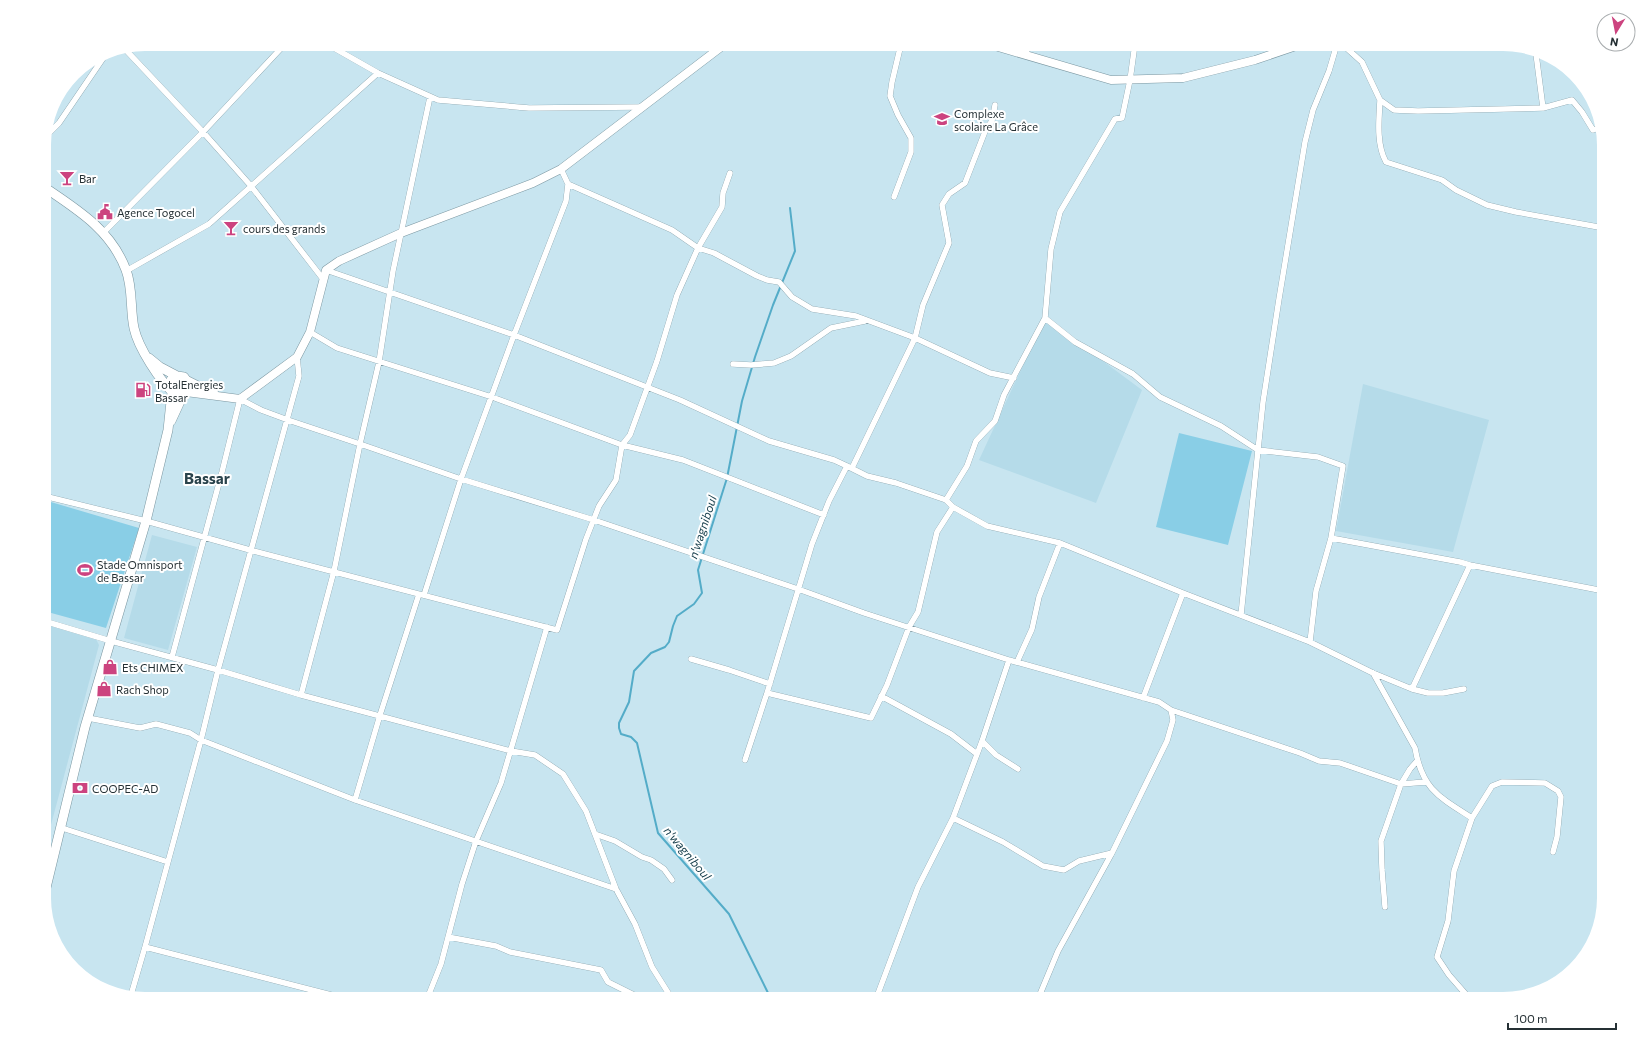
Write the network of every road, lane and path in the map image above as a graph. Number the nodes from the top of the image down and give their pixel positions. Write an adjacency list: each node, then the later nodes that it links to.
1 (278, 51): 24 (street)
2 (339, 51): 15 (street)
3 (716, 51): 20 (street)
4 (899, 51): 30 (street)
5 (1012, 51): 12 (street)
6 (1027, 51): 12 (street)
7 (1134, 51): 16 (street)
8 (1281, 51): 16 (street)
9 (1335, 51): 60 (street)
10 (1350, 51): 18 (street)
11 (128, 53): 24 (street)
12 (1026, 55): 16 (street)
13 (1536, 57): 21 (street)
14 (100, 63): 22 (street)
15 (378, 73): 17 (street); 28 (street)
16 (1130, 80): 38 (street)
17 (430, 97): 20 (street); 33 (street)
18 (1380, 100): 21 (street); 31 (street)
19 (995, 105): 42 (street)
20 (641, 106): 25 (street)
21 (1543, 108): 23 (street)
22 (53, 129)
23 (1595, 129)
24 (203, 132): 28 (street); 32 (street)
25 (561, 169): 27 (street); 33 (street)
26 (730, 173): 34 (street)
27 (568, 184): 34 (street); 41 (street)
28 (250, 186): 35 (street); 36 (street)
29 (51, 192): 32 (main road)
30 (894, 197)
31 (1597, 227)
32 (104, 232): 35 (main road)
33 (401, 233): 36 (street); 37 (street)
34 (698, 248): 39 (street); 50 (street)
35 (126, 271): 44 (main road)
36 (325, 275): 37 (street); 40 (street)
37 (389, 292): 41 (street); 45 (street)
38 (1045, 318): 48 (street); 60 (street)
39 (867, 320): 42 (street); 46 (street)
40 (310, 332): 43 (street); 45 (street)
41 (514, 335): 50 (street); 54 (street)
42 (915, 338): 48 (street); 61 (street)
43 (297, 357): 55 (street); 56 (street)
44 (148, 358): 47 (main road); 51 (main road)
45 (379, 362): 54 (street); 58 (street)
46 (733, 364)
47 (177, 376): 49 (main road); 51 (main road)
48 (1014, 378): 64 (street)
49 (187, 380): 52 (main road); 53 (street)
50 (647, 387): 59 (street); 61 (street)
51 (171, 390): 52 (main road); 57 (main road)
52 (184, 394): 53 (street); 57 (main road)
53 (221, 396): 55 (street)
54 (492, 397): 59 (street); 62 (street)
55 (240, 398): 56 (street); 69 (street)
56 (288, 420): 58 (street); 72 (street)
57 (168, 430): 68 (main road)
58 (360, 444): 62 (street); 74 (street)
59 (622, 445): 66 (street); 67 (street)
60 (1258, 450): 70 (street); 79 (street)
61 (850, 467): 64 (street); 66 (street)
62 (461, 479): 67 (street); 78 (street)
63 (51, 498): 68 (street)
64 (946, 500): 65 (street)
65 (953, 507): 71 (street); 82 (street)
66 (824, 515): 75 (street)
67 (594, 520): 75 (street); 81 (street)
68 (146, 521): 69 (street); 83 (main road)
69 (204, 538): 72 (street); 85 (street)
70 (1331, 538): 73 (street); 84 (street)
71 (1060, 543): 77 (street); 88 (street)
72 (250, 550): 74 (street); 89 (street)
73 (1470, 565): 76 (street); 92 (street)
74 (334, 571): 78 (street); 95 (street)
75 (798, 589): 82 (street); 91 (street)
76 (1597, 590)
77 (1183, 593): 79 (street); 97 (street)
78 (422, 594): 81 (street); 99 (street)
79 (1241, 615): 84 (street)
80 (51, 623): 83 (street)
81 (547, 627): 103 (street)
82 (909, 627): 87 (street); 96 (street)
83 (111, 642): 85 (street); 100 (main road)
84 (1310, 642): 90 (street)
85 (172, 657): 89 (street)
86 (691, 658): 91 (street)
87 (1009, 660): 88 (street); 102 (street)
88 (1017, 662): 97 (street)
89 (218, 670): 95 (street); 101 (street)
90 (1373, 673): 92 (street); 106 (street)
91 (770, 684): 94 (street)
92 (1412, 689): 93 (street)
93 (1464, 689)
94 (767, 693): 96 (street); 105 (street)
95 (301, 695): 99 (street)
96 (881, 696): 104 (street)
97 (1143, 698): 98 (street)
98 (1171, 710): 109 (street); 117 (street)
99 (380, 715): 103 (street); 110 (street)
100 (88, 718): 101 (street); 113 (main road)
101 (201, 740): 110 (street); 118 (street)
102 (982, 741): 104 (street); 107 (street)
103 (511, 751): 114 (street); 115 (street)
104 (977, 754): 111 (street)
105 (744, 760)
106 (1417, 761): 108 (street); 109 (street)
107 (1018, 769)
108 (1426, 782): 109 (street); 112 (street)
109 (1401, 784): 122 (street)
110 (355, 800): 115 (street)
111 (953, 818): 117 (street); 130 (street)
112 (1472, 818): 116 (street); 132 (street)
113 (62, 828): 118 (street); 119 (main road)
114 (594, 834): 120 (street); 121 (street)
115 (476, 841): 121 (street); 123 (street)
116 (1553, 852)
117 (1112, 853): 131 (street)
118 (168, 862): 124 (street)
119 (51, 865)
120 (672, 880)
121 (616, 889): 129 (street)
122 (1385, 907)
123 (448, 937): 127 (street); 128 (street)
124 (145, 947): 125 (street); 126 (street)
125 (132, 991)
126 (320, 992)
127 (430, 992)
128 (628, 992)
129 (667, 992)
130 (879, 992)
131 (1041, 992)
132 (1464, 992)

